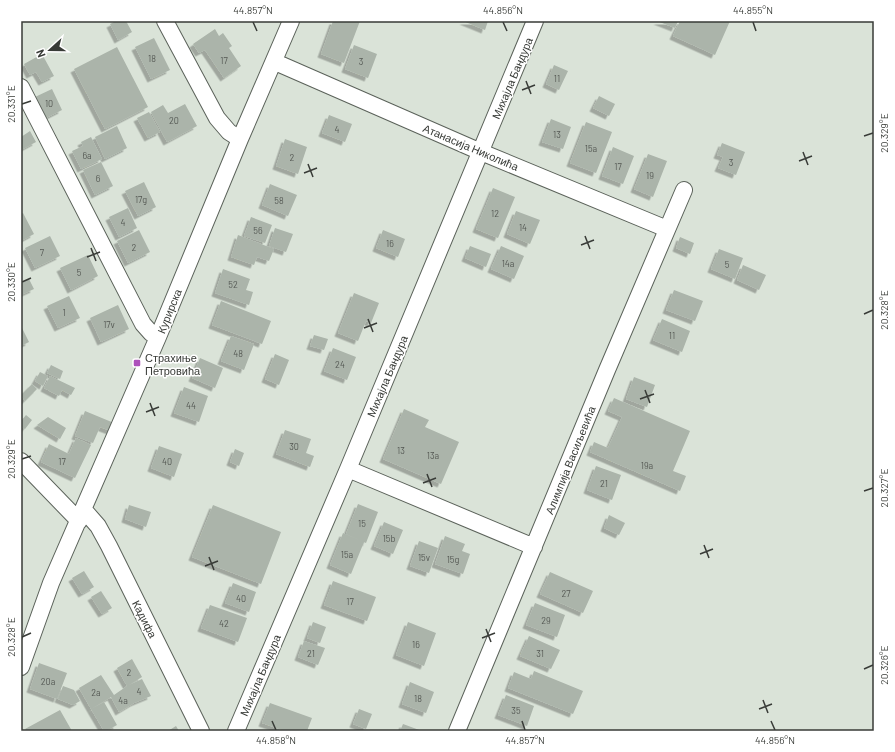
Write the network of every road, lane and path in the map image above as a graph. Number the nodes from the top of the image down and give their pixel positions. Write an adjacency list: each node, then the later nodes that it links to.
1 (165, 21): 6 (street)
2 (291, 21): 4 (street, Курирска)
3 (535, 21): 7 (street, Михајла Бандура)
4 (275, 62): 6 (street, Курирска); 7 (street, Атанасија Николића)
5 (21, 87): 10 (street)
6 (240, 138): 10 (street, Курирска)
7 (481, 152): 9 (street, Атанасија Николића); 12 (street, Михајла Бандура)
8 (684, 190): 9 (street, Алимпија Васиљевића)
9 (668, 229): 14 (street, Алимпија Васиљевића)
10 (158, 338): 13 (street, Курирска)
11 (21, 461): 13 (street, Кадифа)
12 (348, 469): 14 (street); 17 (street, Михајла Бандура)
13 (81, 516): 15 (street, Курирска); 16 (street, Кадифа)
14 (534, 547): 18 (street, Алимпија Васиљевића)
15 (21, 667)
16 (201, 731)
17 (236, 731)
18 (457, 731)

